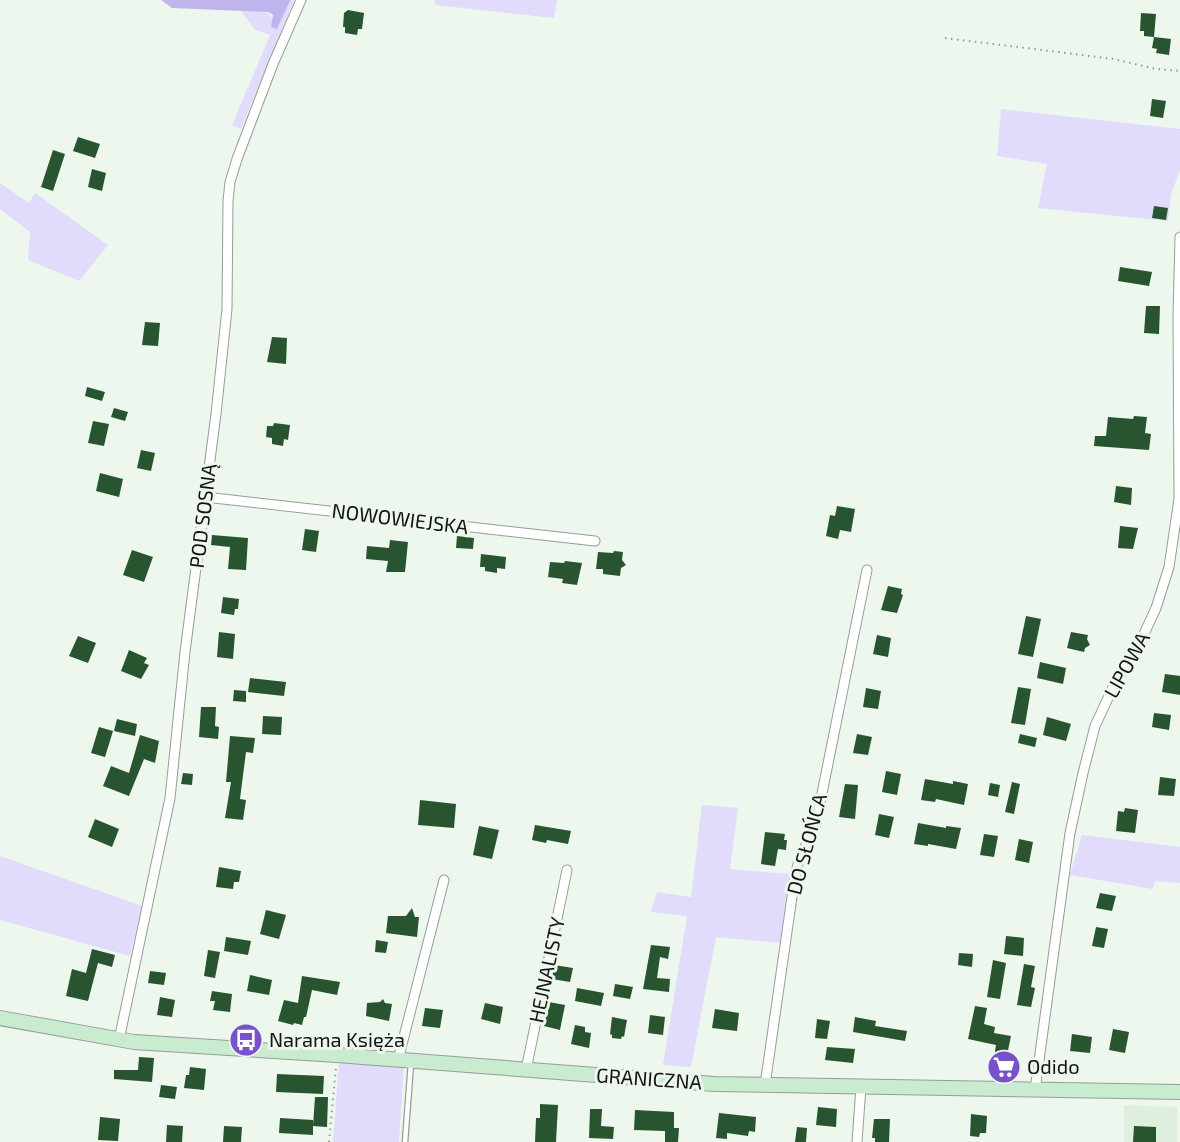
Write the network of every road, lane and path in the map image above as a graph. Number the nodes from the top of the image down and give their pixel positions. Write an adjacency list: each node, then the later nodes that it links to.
1 (301, 0): 5 (street, POD SOSNĄ)
2 (945, 38): 3 (path)
3 (1180, 71)
4 (1180, 237): 17 (street, LIPOWA)
5 (205, 497): 6 (street, NOWOWIEJSKA); 11 (street, POD SOSNĄ)
6 (595, 541)
7 (867, 570): 15 (street, DO SŁOŃCA)
8 (567, 870): 14 (street, HEJNALISTY)
9 (444, 880): 13 (street)
10 (0, 1018): 11 (street, GRANICZNA)
11 (119, 1040): 12 (street, GRANICZNA)
12 (337, 1055): 13 (street, GRANICZNA); 19 (path)
13 (405, 1060): 14 (street, GRANICZNA); 20 (lane)
14 (526, 1070): 15 (street, GRANICZNA)
15 (765, 1085): 16 (street, GRANICZNA)
16 (861, 1087): 17 (street, GRANICZNA); 21 (street)
17 (1035, 1090): 18 (street, GRANICZNA)
18 (1180, 1092)
19 (330, 1142)
20 (405, 1142)
21 (857, 1142)

